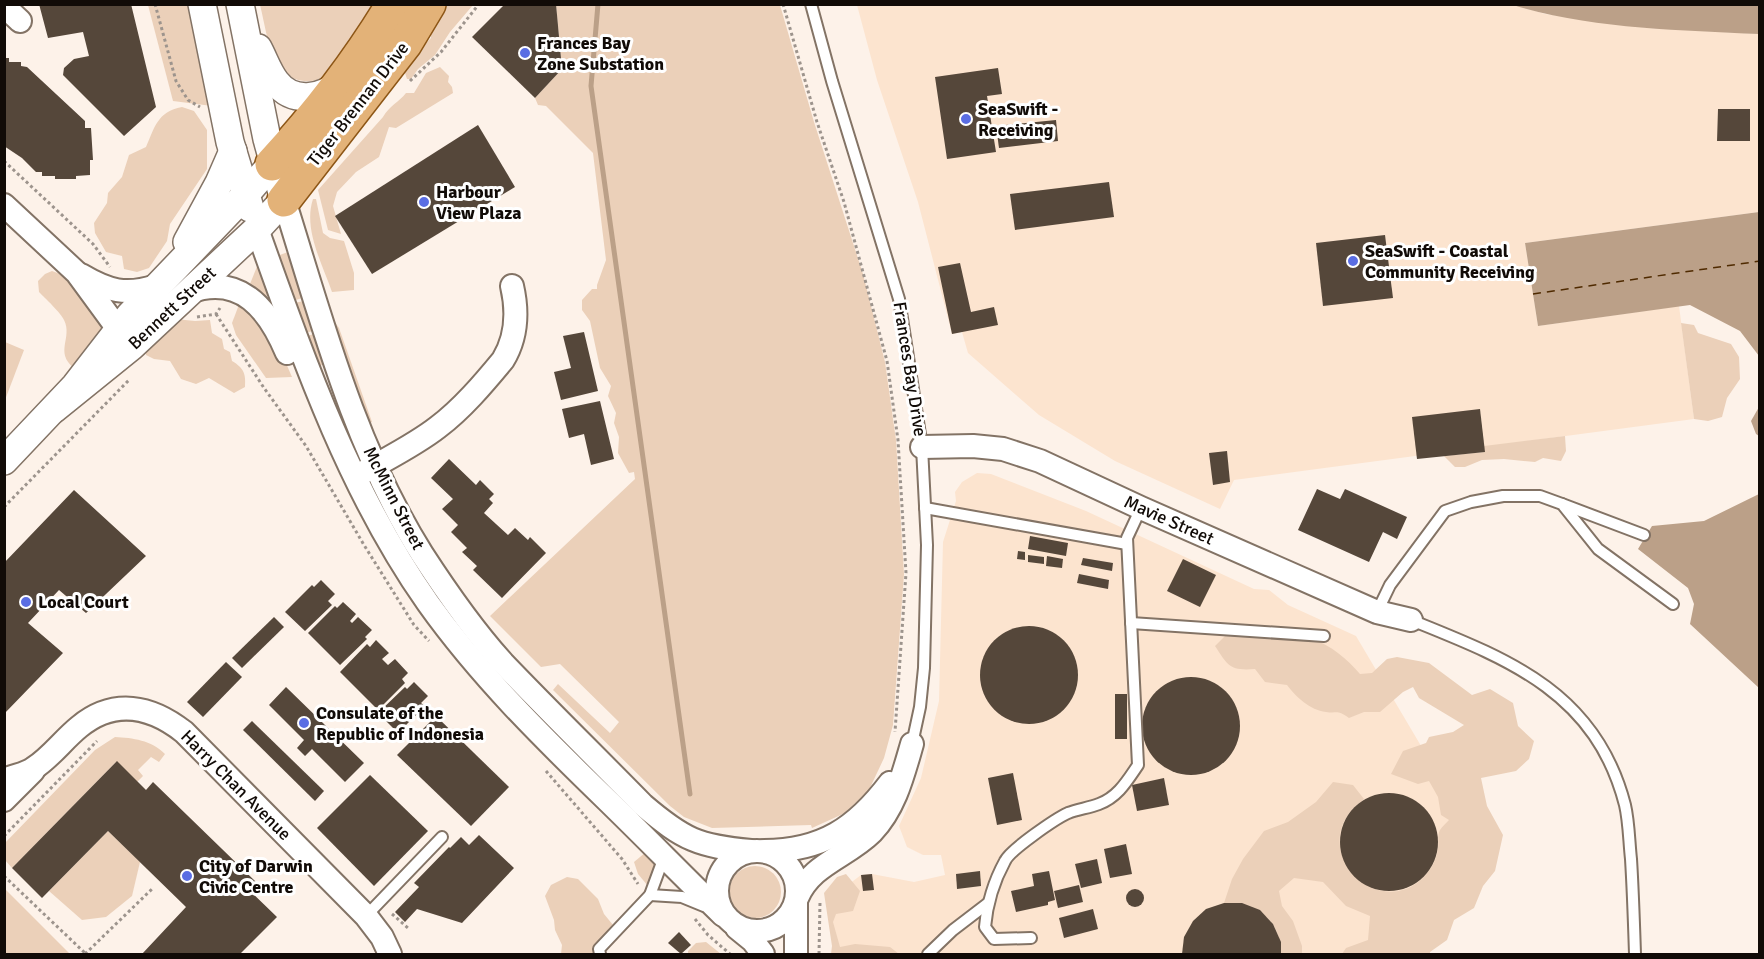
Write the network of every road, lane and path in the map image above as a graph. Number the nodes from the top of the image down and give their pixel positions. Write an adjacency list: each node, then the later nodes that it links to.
1 (156, 4): 9 (path)
2 (202, 4): 10 (street, McMinn Street)
3 (393, 4): 8 (main road, Tiger Brennan Drive)
4 (429, 4): 14 (main road, Tiger Brennan Drive)
5 (783, 4): 43 (path)
6 (811, 4): 27 (lane, Frances Bay Drive)
7 (242, 11): 8 (street); 12 (street, McMinn Street)
8 (341, 82): 12 (main road, Tiger Brennan Drive)
9 (205, 113)
10 (233, 151): 13 (street, McMinn Street); 17 (street, Bennett Street)
11 (4, 161): 18 (path)
12 (273, 164): 13 (street, Bennett Street); 14 (street, McMinn Street)
13 (246, 194): 16 (street, McMinn Street); 17 (street, Bennett Street)
14 (284, 200): 16 (street, Bennett Street); 29 (street, McMinn Street)
15 (4, 205): 19 (street)
16 (257, 229): 22 (street, Bennett Street); 30 (street, McMinn Street)
17 (176, 265): 20 (street, Bennett Street)
18 (112, 272)
19 (77, 273): 20 (street); 24 (street)
20 (156, 286): 24 (street, Bennett Street)
21 (512, 286): 29 (street)
22 (189, 305): 23 (path); 26 (street, Bennett Street); 30 (street, McMinn Street)
23 (216, 314)
24 (118, 329): 26 (street, Bennett Street)
25 (133, 376): 32 (path)
26 (54, 409): 28 (street, Bennett Street)
27 (922, 447): 33 (lane, Frances Bay Drive); 34 (street, Mavie Street)
28 (4, 461)
29 (376, 465): 30 (street); 47 (street, McMinn Street)
30 (356, 477): 48 (street, McMinn Street)
31 (1562, 504): 35 (lane); 37 (lane); 38 (lane)
32 (4, 507)
33 (925, 508): 36 (lane); 43 (lane, Frances Bay Drive)
34 (1141, 508): 36 (lane); 38 (street, Mavie Street)
35 (1644, 535)
36 (1127, 544): 40 (lane)
37 (1673, 604)
38 (1377, 612): 39 (street, Mavie Street)
39 (1411, 620): 65 (lane)
40 (1131, 623): 41 (lane); 53 (lane)
41 (1324, 636)
42 (98, 740): 45 (path)
43 (903, 740): 47 (street, Frances Bay Drive); 52 (street, Frances Bay Drive)
44 (5, 784): 54 (street, Harry Chan Avenue)
45 (4, 836)
46 (442, 837): 54 (lane)
47 (756, 851): 52 (street); 55 (street)
48 (664, 857): 51 (lane); 55 (street, McMinn Street)
49 (4, 876): 58 (path)
50 (152, 889): 58 (path)
51 (650, 895): 55 (lane); 60 (lane)
52 (804, 899): 55 (street); 62 (street); 63 (path)
53 (987, 904): 57 (lane); 64 (lane)
54 (373, 909): 56 (path); 59 (street, Harry Chan Avenue)
55 (728, 919): 61 (street, McMinn Street)
56 (408, 928)
57 (1031, 938)
58 (85, 954)
59 (390, 954)
60 (600, 954)
61 (763, 954)
62 (796, 954)
63 (819, 954)
64 (928, 954)
65 (1635, 954)

